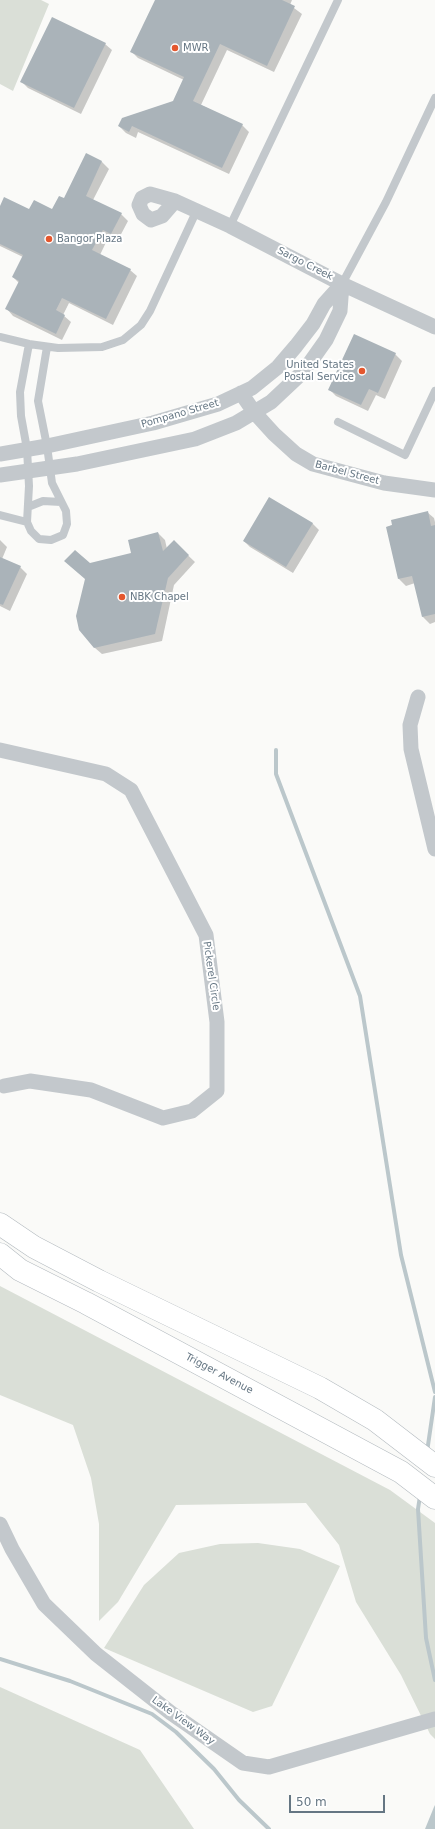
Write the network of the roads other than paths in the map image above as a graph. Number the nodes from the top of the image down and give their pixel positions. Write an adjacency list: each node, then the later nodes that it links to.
1 (338, 0): 5 (lane)
2 (435, 98): 6 (lane)
3 (174, 201): 4 (street, Sargo Creek)
4 (196, 212): 5 (street, Sargo Creek); 10 (lane)
5 (230, 226): 6 (street, Sargo Creek)
6 (342, 284): 7 (street, Sargo Creek); 12 (street, Pompano Street); 13 (street)
7 (435, 327)
8 (0, 337): 9 (lane)
9 (29, 344): 10 (lane); 16 (lane)
10 (47, 347): 15 (lane)
11 (435, 391): 14 (lane)
12 (242, 393): 13 (street, Barbel Street); 15 (street, Pompano Street)
13 (254, 412): 18 (street); 21 (street, Barbel Street)
14 (338, 422)
15 (47, 446): 16 (street, Pompano Street); 18 (lane)
16 (27, 449): 17 (street, Pompano Street); 19 (lane)
17 (0, 454)
18 (49, 468): 19 (street); 22 (lane)
19 (27, 472): 20 (street); 23 (lane)
20 (0, 475)
21 (435, 490)
22 (61, 502): 23 (lane); 25 (lane)
23 (28, 507): 25 (lane)
24 (0, 515): 25 (lane)
25 (27, 522)
26 (418, 697): 28 (street)
27 (0, 750): 29 (street, Pickerel Circle)
28 (435, 849)
29 (1, 1085)
30 (0, 1224): 32 (main road)
31 (0, 1254): 33 (main road, Trigger Avenue)
32 (435, 1466)
33 (435, 1498)
34 (0, 1524): 35 (street, Lake View Way)
35 (435, 1719)

